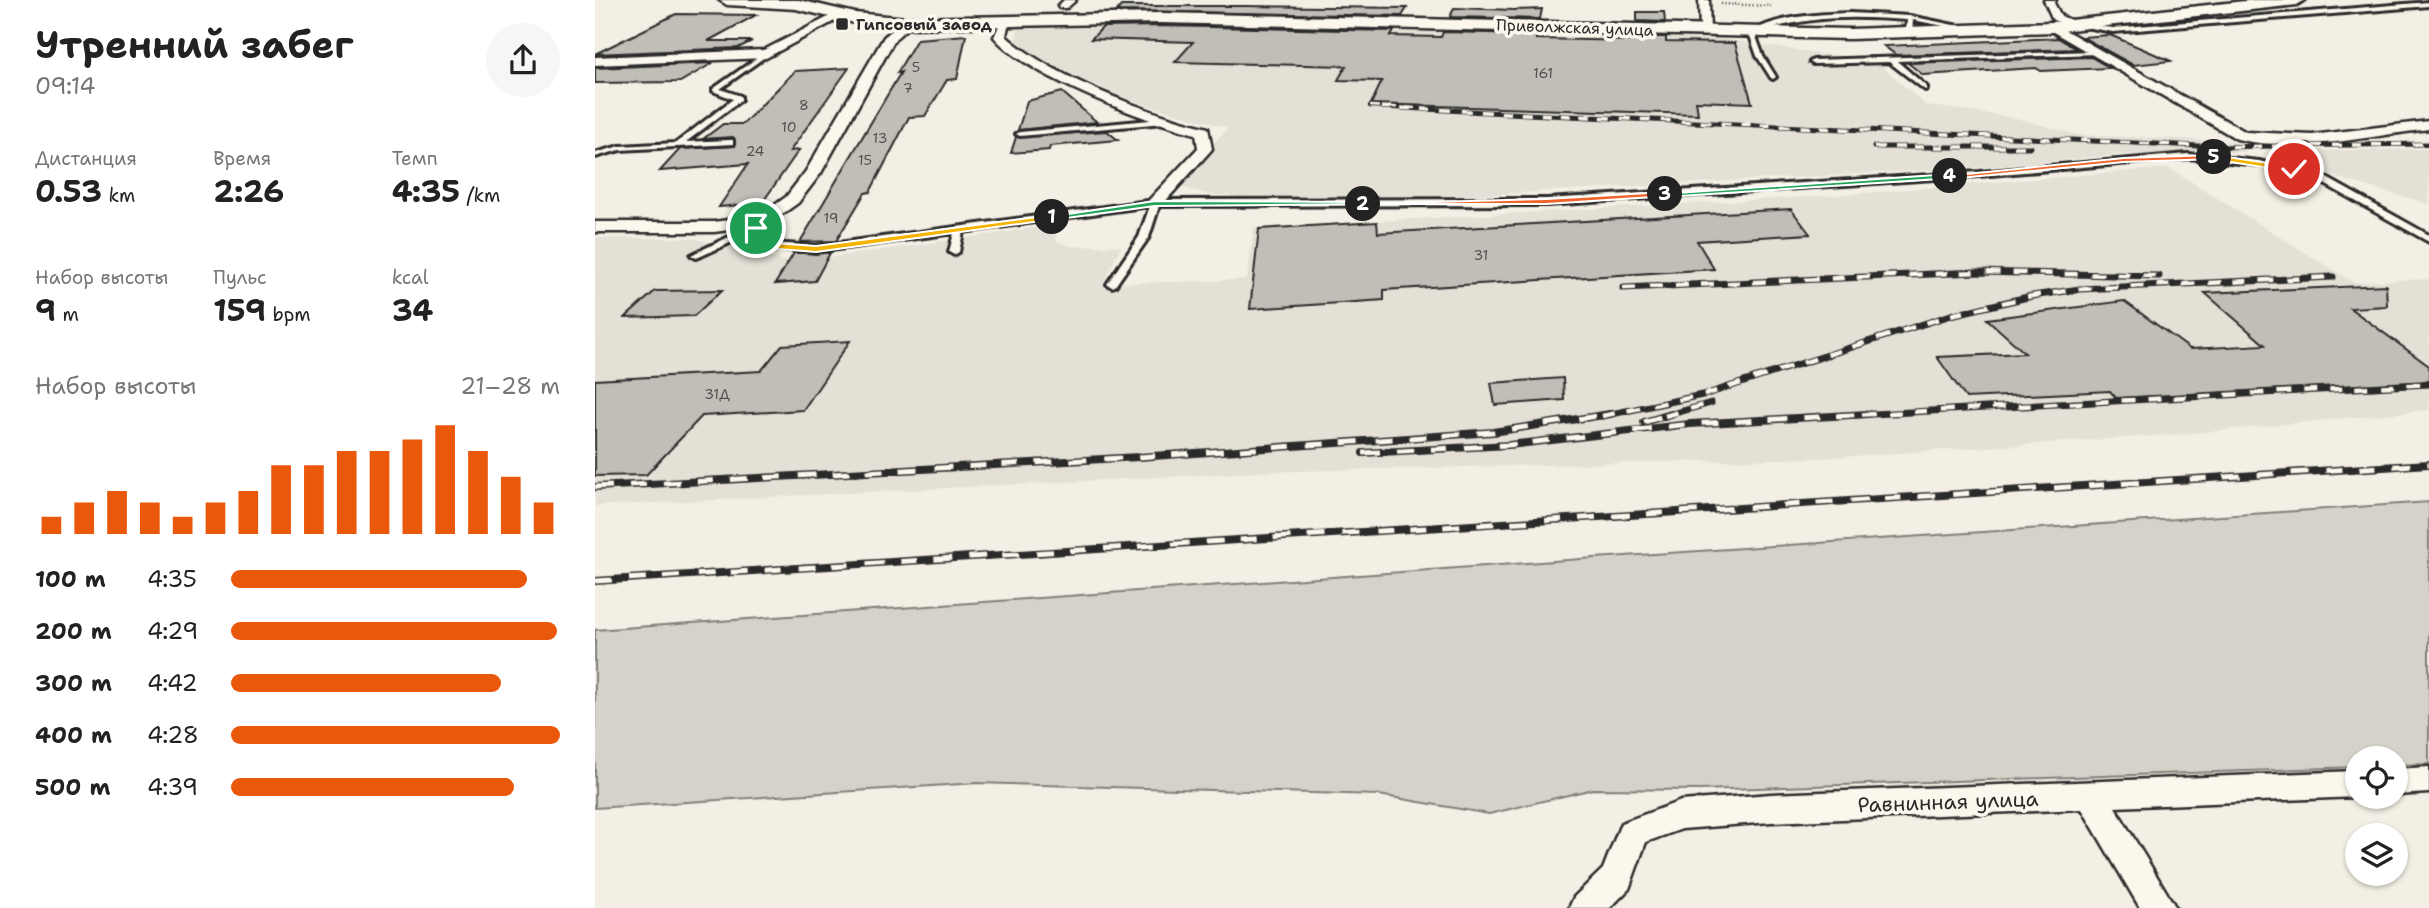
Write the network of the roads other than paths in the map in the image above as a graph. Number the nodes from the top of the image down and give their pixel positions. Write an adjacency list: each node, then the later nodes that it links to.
1 (727, 0): 5 (main road, Приволжская улица)
2 (1704, 0): 12 (street)
3 (2051, 0): 10 (street)
4 (2297, 0): 10 (main road, Приволжская улица)
5 (813, 3): 7 (main road, Приволжская улица)
6 (2429, 4): 10 (lane)
7 (838, 15): 8 (main road, Приволжская улица); 15 (street)
8 (907, 23): 9 (main road, Приволжская улица); 28 (street)
9 (1005, 23): 12 (main road, Приволжская улица); 21 (street)
10 (2074, 25): 11 (main road, Приволжская улица)
11 (2052, 27): 13 (main road, Приволжская улица); 14 (street)
12 (1706, 32): 13 (main road, Приволжская улица)
13 (1752, 33): 19 (lane)
14 (2095, 53): 16 (lane); 22 (street)
15 (766, 54): 17 (street); 25 (lane)
16 (1891, 60): 18 (lane); 20 (lane)
17 (595, 61)
18 (1813, 62)
19 (1773, 77)
20 (1925, 88)
21 (1161, 121): 23 (lane); 27 (street)
22 (2429, 125)
23 (1020, 134)
24 (730, 142): 25 (lane)
25 (679, 144): 26 (lane)
26 (595, 155)
27 (1155, 203): 30 (lane); 31 (lane); 34 (lane)
28 (753, 225): 29 (street); 30 (lane); 33 (lane)
29 (595, 227)
30 (959, 230): 32 (lane)
31 (2429, 239)
32 (954, 253)
33 (696, 255)
34 (1112, 284)
35 (2429, 780): 36 (street)
36 (2408, 781)
37 (2345, 785): 38 (street, Равнинная улица)
38 (2091, 796): 39 (street, Равнинная улица); 40 (street)
39 (1586, 908)
40 (2159, 908)

